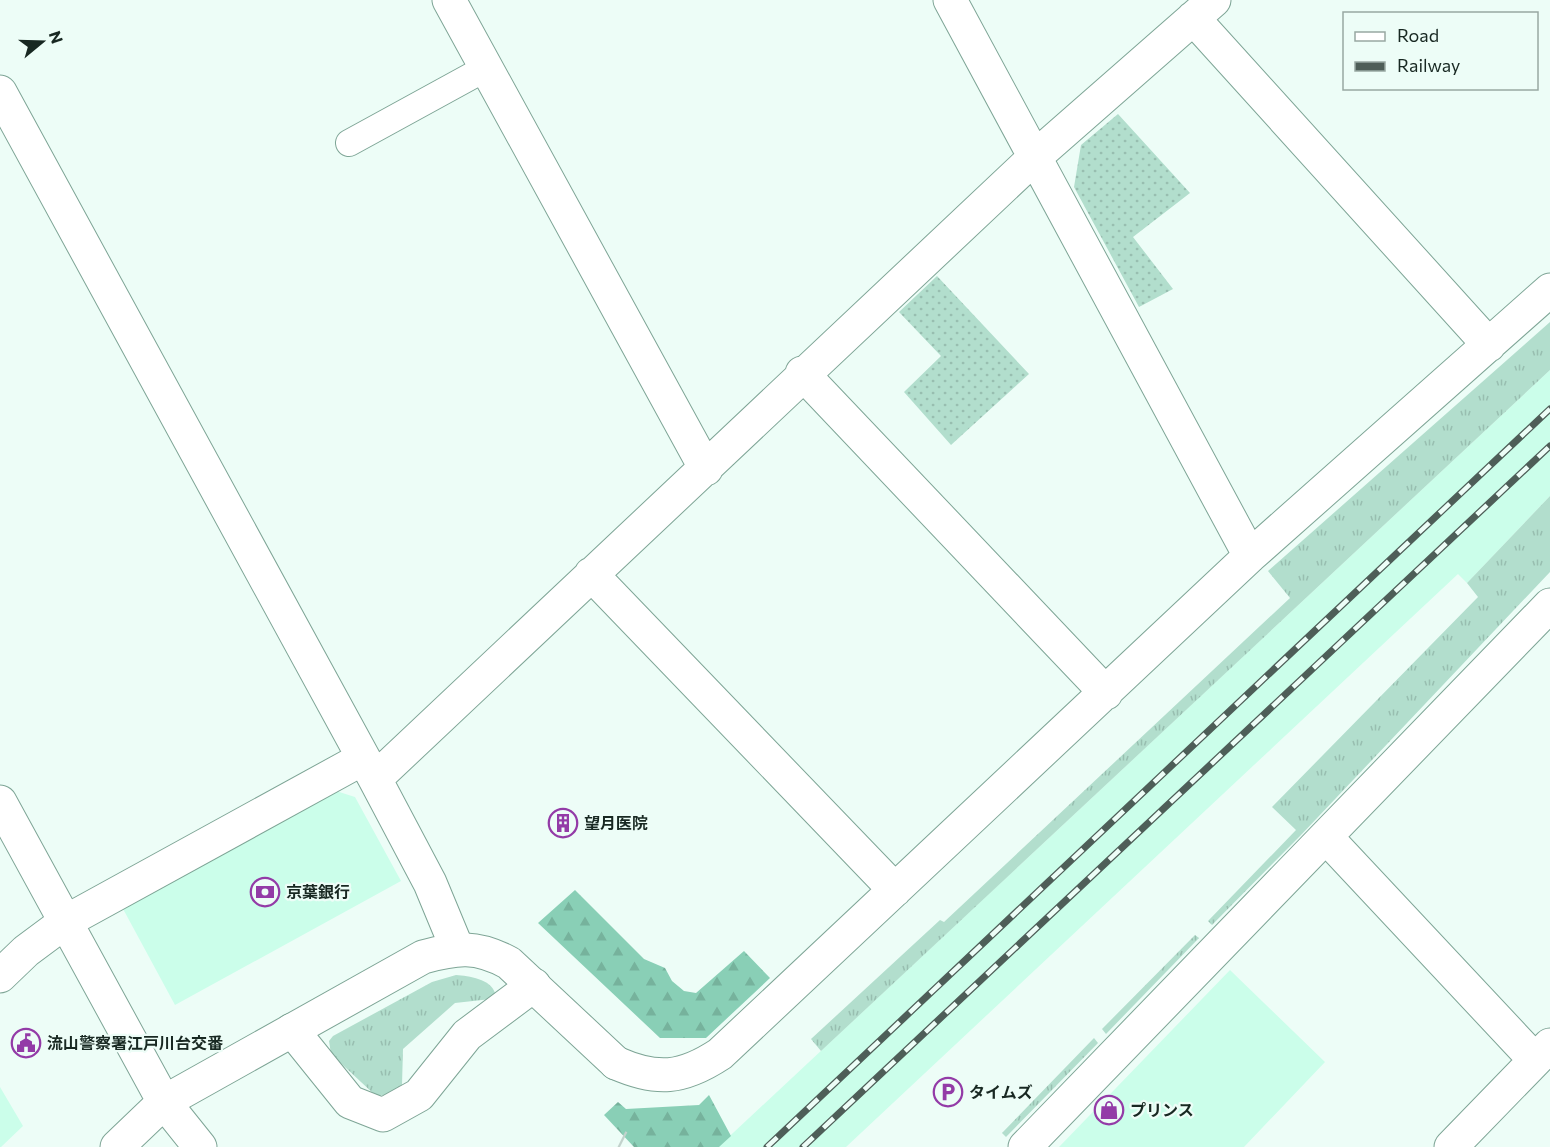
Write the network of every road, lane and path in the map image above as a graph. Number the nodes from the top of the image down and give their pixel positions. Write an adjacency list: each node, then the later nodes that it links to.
1 (449, 0): 4 (street)
2 (950, 0): 7 (street)
3 (1204, 9): 7 (street); 9 (street)
4 (486, 68): 6 (lane); 11 (street)
5 (0, 92): 16 (street)
6 (349, 143)
7 (1035, 156): 10 (street); 12 (street)
8 (1550, 290): 9 (street)
9 (1489, 345): 12 (street)
10 (802, 373): 11 (street); 15 (street)
11 (706, 469): 13 (street)
12 (1250, 556): 15 (street)
13 (591, 573): 16 (street); 19 (street)
14 (1550, 605): 18 (street)
15 (1107, 693): 19 (street)
16 (368, 769): 20 (street); 21 (street)
17 (0, 802): 20 (street)
18 (1327, 838): 25 (street); 29 (street)
19 (895, 890): 23 (street)
20 (65, 922): 22 (street); 26 (street)
21 (457, 948): 23 (street); 24 (street)
22 (0, 976)
23 (534, 985): 24 (street)
24 (292, 1030): 26 (street)
25 (1543, 1052): 30 (street)
26 (164, 1101): 27 (street); 28 (street)
27 (117, 1147)
28 (200, 1147)
29 (1025, 1147)
30 (1451, 1147)

